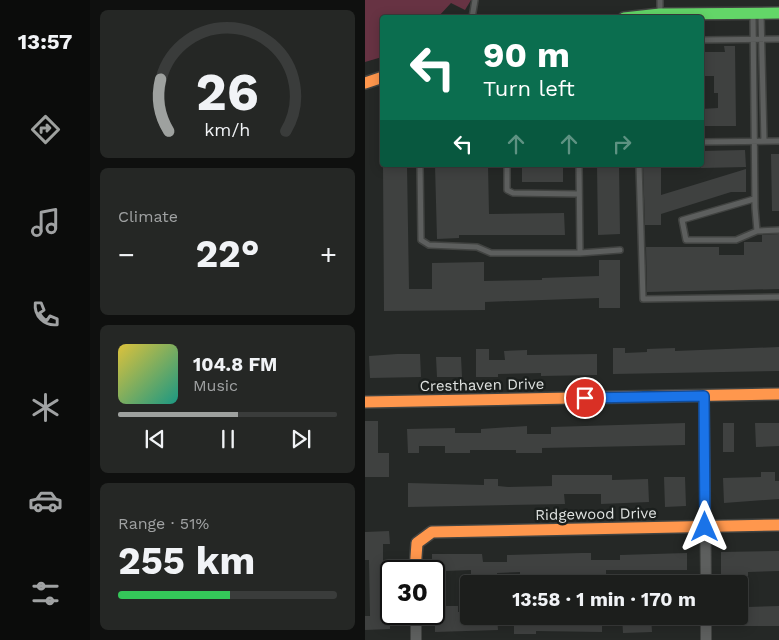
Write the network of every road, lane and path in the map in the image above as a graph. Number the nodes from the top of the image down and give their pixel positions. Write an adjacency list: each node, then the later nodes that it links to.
1 (475, 0): 6 (lane)
2 (659, 0): 5 (lane)
3 (757, 13): 4 (street); 5 (street); 8 (lane); 10 (lane)
4 (779, 13)
5 (660, 14): 7 (street)
6 (473, 15)
7 (651, 15)
8 (753, 39): 9 (lane); 10 (lane); 17 (lane)
9 (704, 40)
10 (761, 40): 11 (lane); 14 (lane)
11 (779, 40)
12 (380, 78): 13 (street)
13 (365, 83)
14 (764, 141): 15 (lane); 17 (lane)
15 (779, 141)
16 (704, 142): 17 (lane)
17 (754, 142): 23 (lane)
18 (420, 167): 27 (lane)
19 (507, 167): 22 (lane)
20 (579, 167): 22 (lane)
21 (639, 167): 28 (lane)
22 (579, 194): 27 (lane)
23 (755, 199): 25 (lane); 25 (lane)
24 (779, 230): 25 (lane)
25 (757, 231)
26 (620, 250): 27 (lane)
27 (580, 254)
28 (779, 297)
29 (779, 394): 30 (street, Cresthaven Drive)
30 (704, 396): 31 (street, Cresthaven Drive); 33 (street)
31 (365, 402)
32 (779, 525): 33 (street, Ridgewood Drive)
33 (705, 527): 34 (street, Ridgewood Drive); 35 (street)
34 (416, 560)
35 (706, 575)
36 (416, 625): 38 (street)
37 (706, 625): 39 (street)
38 (416, 640)
39 (707, 640)

